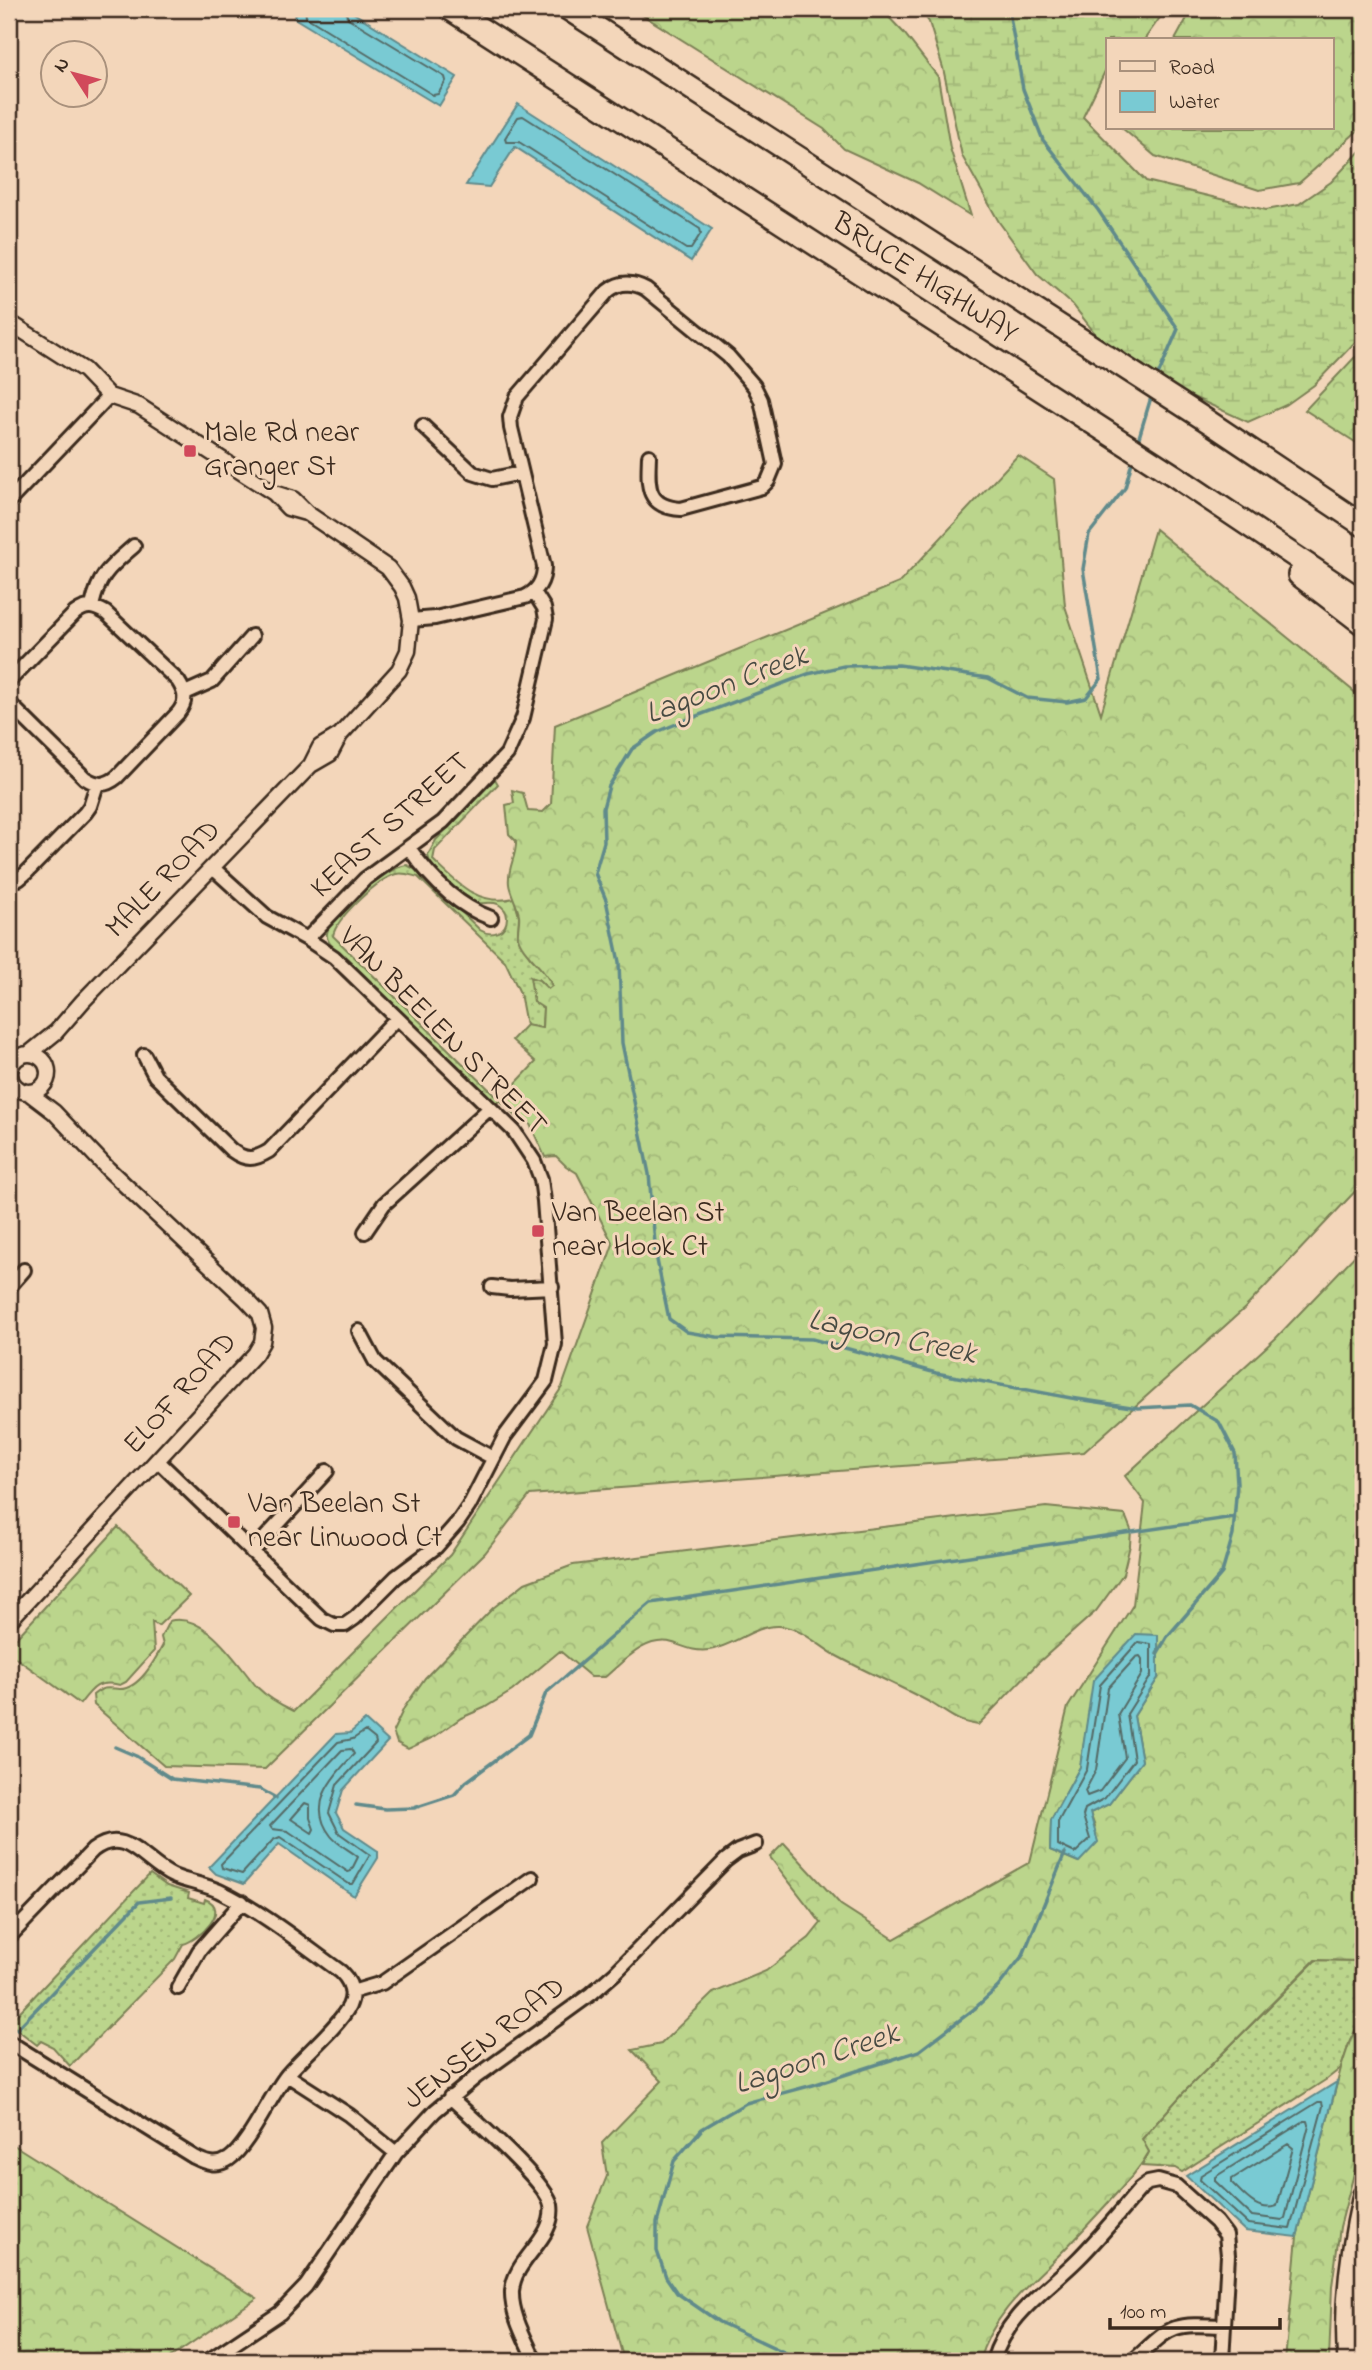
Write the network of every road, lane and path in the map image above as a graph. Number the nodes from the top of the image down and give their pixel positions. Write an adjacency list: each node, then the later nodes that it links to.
1 (450, 9): 8 (highway, BRUCE HIGHWAY)
2 (568, 9): 10 (highway, BRUCE HIGHWAY)
3 (9, 322): 4 (street, MALE ROAD)
4 (109, 396): 9 (street); 15 (street, MALE ROAD)
5 (423, 426): 7 (street)
6 (649, 456): 7 (street)
7 (521, 473): 12 (street)
8 (1175, 475): 13 (highway, BRUCE HIGHWAY); 16 (highway)
9 (9, 501)
10 (1363, 525)
11 (134, 546): 14 (street)
12 (534, 592): 15 (street); 22 (street, KEAST STREET)
13 (1363, 602)
14 (92, 606): 18 (street); 19 (street)
15 (411, 621): 23 (street, MALE ROAD)
16 (1363, 624)
17 (252, 636): 19 (street)
18 (9, 681)
19 (185, 693): 21 (street)
20 (9, 703): 21 (street)
21 (97, 784): 24 (street)
22 (409, 848): 25 (street); 26 (street, KEAST STREET)
23 (213, 867): 26 (street, VAN BEELEN STREET); 28 (street, MALE ROAD)
24 (9, 882)
25 (491, 918)
26 (307, 939): 27 (street, VAN BEELEN STREET)
27 (396, 1019): 31 (street); 36 (street, VAN BEELEN STREET)
28 (56, 1032): 30 (street, MALE ROAD); 32 (street, MALE ROAD)
29 (9, 1048): 30 (street)
30 (27, 1054): 32 (street); 33 (street)
31 (145, 1055)
32 (46, 1064): 34 (street)
33 (9, 1069): 35 (street)
34 (45, 1084): 35 (street); 37 (street, ELOF ROAD)
35 (18, 1090): 37 (street, ELOF ROAD)
36 (491, 1108): 38 (street); 42 (street, VAN BEELEN STREET)
37 (54, 1112): 45 (street, ELOF ROAD)
38 (365, 1232)
39 (24, 1270): 40 (street)
40 (9, 1287)
41 (492, 1287): 42 (street)
42 (552, 1287): 44 (street, VAN BEELEN STREET)
43 (359, 1331): 44 (street)
44 (493, 1458): 47 (street, VAN BEELEN STREET)
45 (158, 1461): 47 (street, VAN BEELEN STREET); 48 (street, ELOF ROAD)
46 (327, 1471): 47 (street)
47 (253, 1552)
48 (9, 1622)
49 (756, 1844): 57 (street, JENSEN ROAD)
50 (532, 1878): 54 (street)
51 (242, 1902): 52 (street); 53 (street); 54 (street)
52 (9, 1937)
53 (178, 1988)
54 (352, 1992): 56 (street)
55 (9, 2042): 56 (street)
56 (287, 2075): 58 (street)
57 (450, 2097): 58 (street, JENSEN ROAD); 63 (street)
58 (396, 2153): 62 (street, JENSEN ROAD)
59 (1363, 2194): 67 (highway)
60 (1363, 2246): 68 (highway)
61 (1223, 2326): 64 (street); 65 (street); 66 (street)
62 (208, 2361)
63 (535, 2361)
64 (993, 2361)
65 (1133, 2361)
66 (1223, 2361)
67 (1348, 2361)
68 (1357, 2361)

